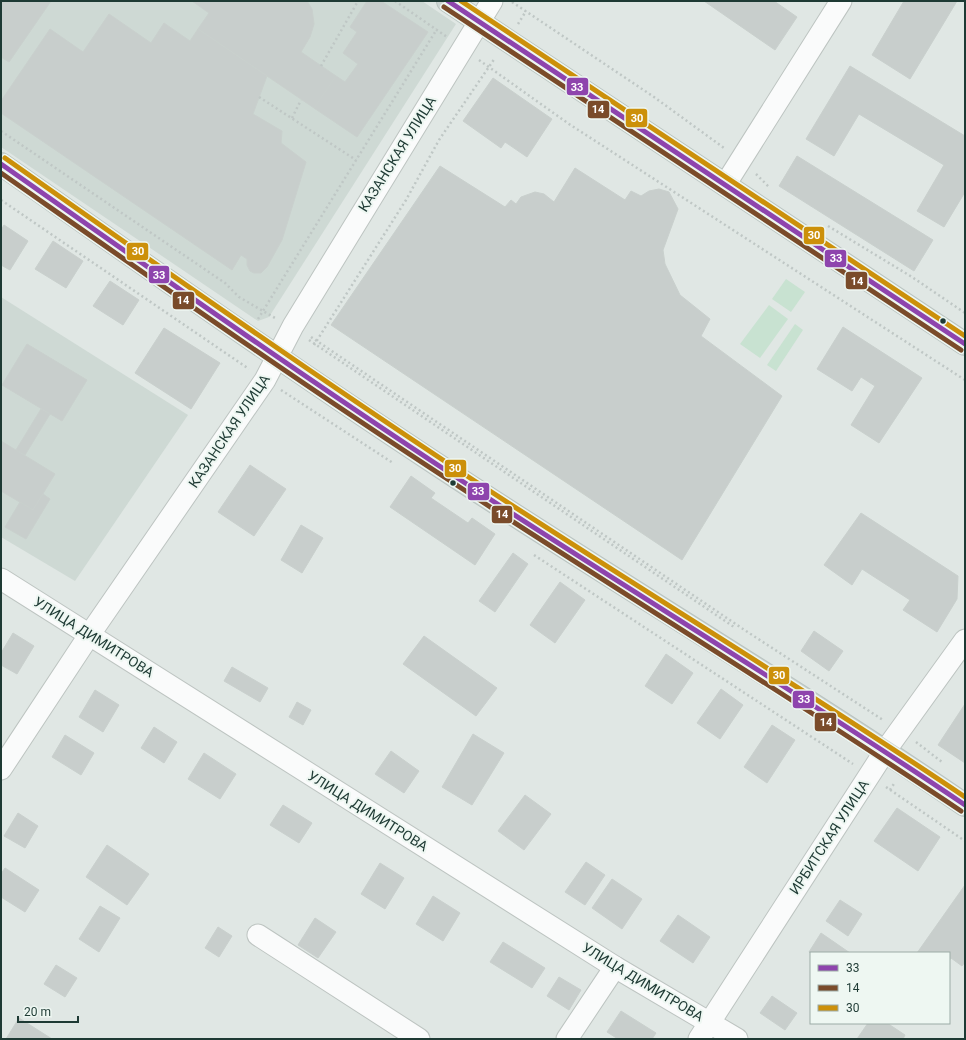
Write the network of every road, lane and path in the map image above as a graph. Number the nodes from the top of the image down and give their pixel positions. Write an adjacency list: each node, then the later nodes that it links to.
1 (358, 1): 8 (path)
2 (395, 1): 14 (path)
3 (448, 1): 7 (main road)
4 (492, 1): 7 (street, КАЗАНСКАЯ УЛИЦА)
5 (510, 1): 13 (path)
6 (841, 1): 13 (street)
7 (478, 21): 16 (main road); 21 (street, КАЗАНСКАЯ УЛИЦА)
8 (321, 66)
9 (259, 97): 11 (path)
10 (301, 100): 11 (path)
11 (292, 118): 14 (path)
12 (1, 131): 14 (path)
13 (740, 159): 16 (street); 17 (path)
14 (356, 160)
15 (1, 164): 25 (main road)
16 (725, 185): 23 (main road)
17 (771, 189)
18 (1, 200): 26 (path)
19 (824, 223): 20 (path)
20 (965, 313)
21 (292, 326): 24 (path); 25 (street, КАЗАНСКАЯ УЛИЦА)
22 (316, 340): 24 (path); 27 (path); 34 (path)
23 (965, 344)
24 (314, 345): 34 (path)
25 (276, 356): 32 (street, КАЗАНСКАЯ УЛИЦА); 34 (main road)
26 (234, 358)
27 (965, 380)
28 (288, 395): 29 (path)
29 (399, 467)
30 (532, 554): 38 (path)
31 (1, 579): 32 (street, УЛИЦА ДИМИТРОВА)
32 (90, 634): 37 (street, КАЗАНСКАЯ УЛИЦА); 42 (street, УЛИЦА ДИМИТРОВА)
33 (965, 640): 34 (street, ИРБИТСКАЯ УЛИЦА)
34 (894, 739): 35 (path); 36 (path); 38 (street, ИРБИТСКАЯ УЛИЦА); 39 (main road)
35 (941, 765)
36 (948, 766)
37 (1, 769)
38 (869, 775): 40 (path); 43 (street, ИРБИТСКАЯ УЛИЦА)
39 (965, 805)
40 (965, 841)
41 (258, 935): 44 (street)
42 (615, 967): 43 (street, УЛИЦА ДИМИТРОВА); 45 (street)
43 (704, 1031): 46 (street, УЛИЦА ДИМИТРОВА)
44 (419, 1039)
45 (567, 1039)
46 (737, 1039)

